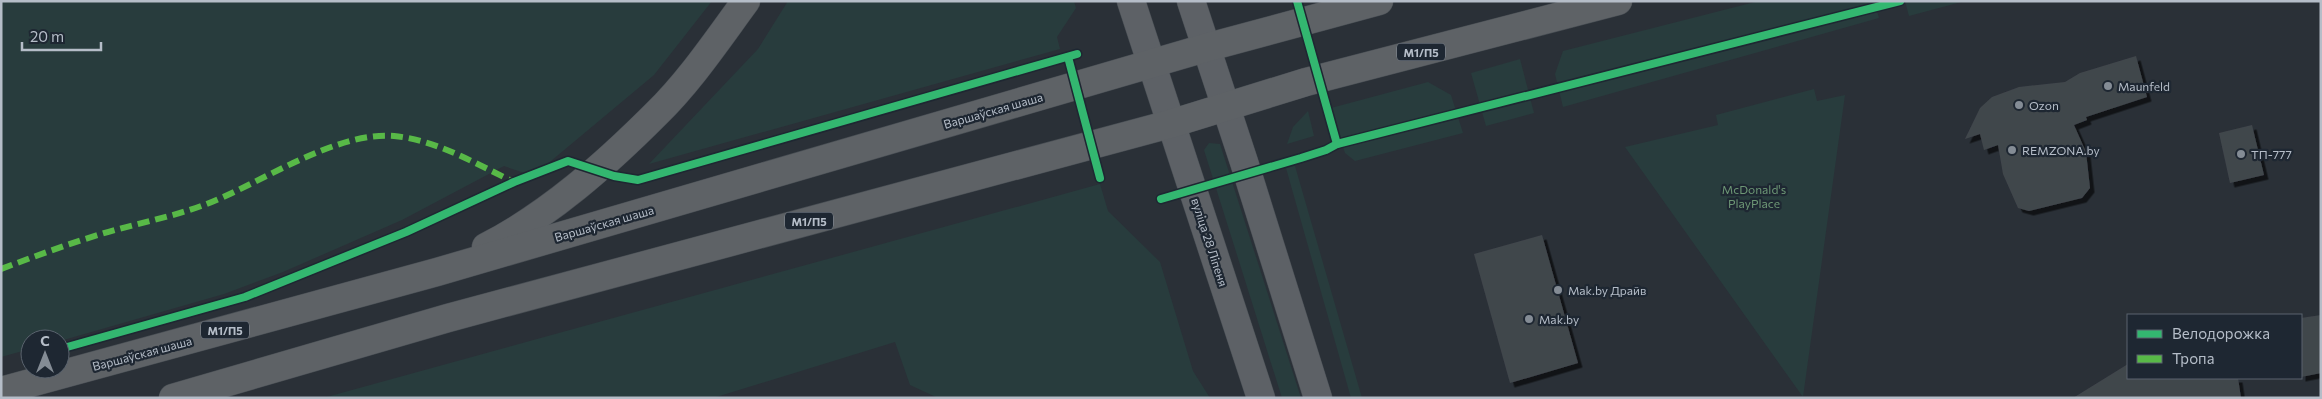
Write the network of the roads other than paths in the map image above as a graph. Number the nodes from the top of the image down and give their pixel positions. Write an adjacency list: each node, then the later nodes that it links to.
1 (746, 1): 10 (highway)
2 (1131, 1): 7 (main road, вуліца 28 Ліпеня)
3 (1191, 1): 6 (main road)
4 (1379, 1): 6 (highway, М1/П5)
5 (1618, 1): 8 (highway, М1/П5)
6 (1205, 48): 7 (highway, Варшаўская шаша / М1/П5); 8 (main road)
7 (1150, 65): 9 (main road, вуліца 28 Ліпеня); 10 (highway, Варшаўская шаша / М1/П5)
8 (1225, 105): 9 (highway, М1/П5); 14 (main road)
9 (1170, 124): 12 (highway, М1/П5); 13 (main road, вуліца 28 Ліпеня)
10 (437, 272): 11 (highway, Варшаўская шаша / М1/П5)
11 (1, 391)
12 (173, 398)
13 (1261, 398)
14 (1318, 398)

